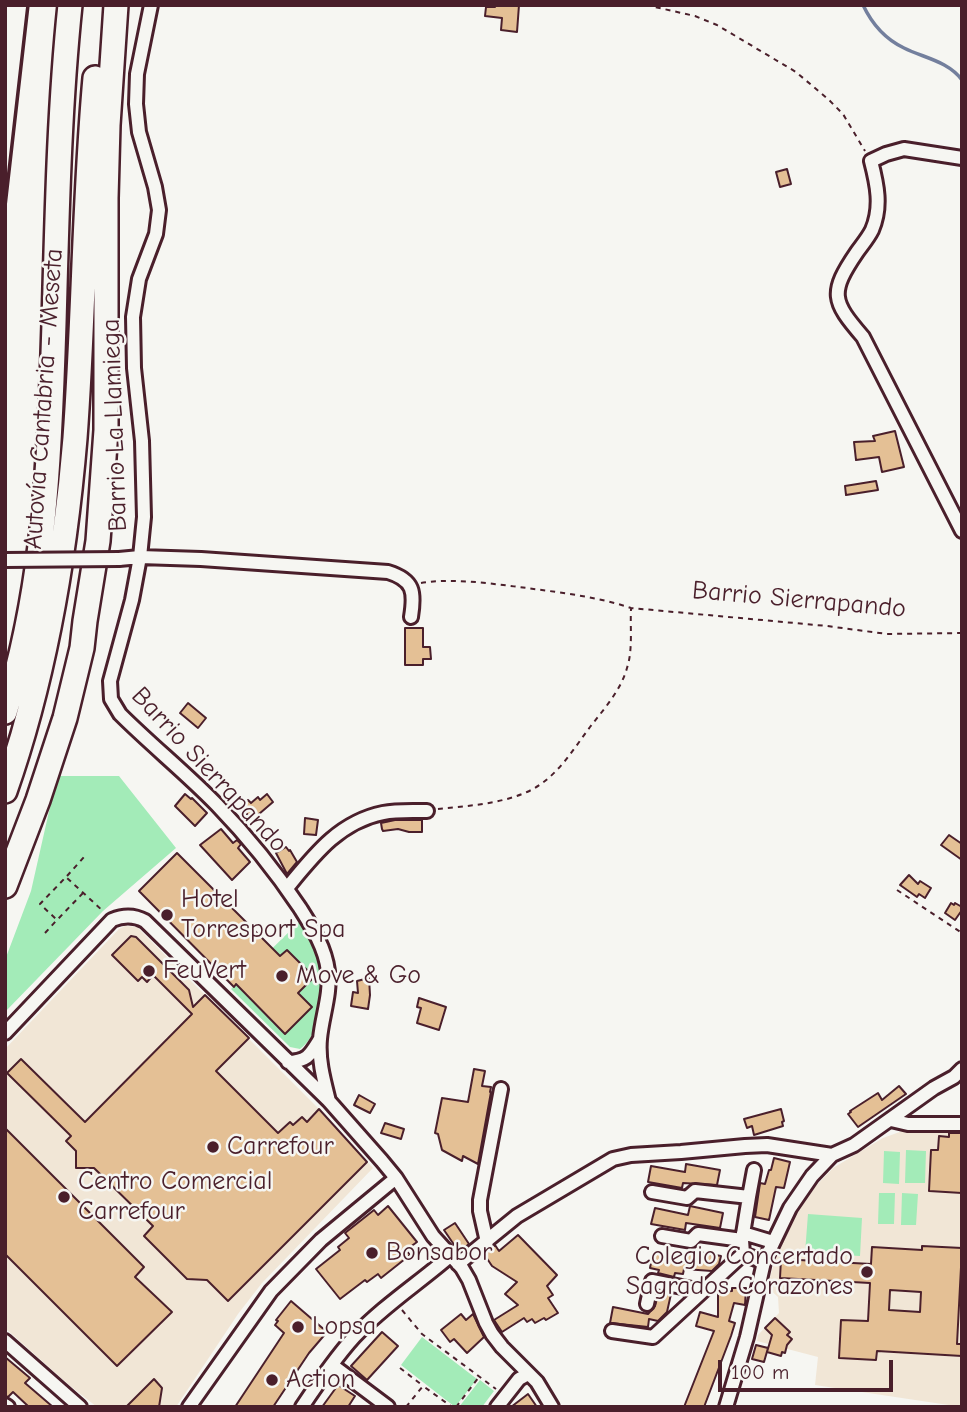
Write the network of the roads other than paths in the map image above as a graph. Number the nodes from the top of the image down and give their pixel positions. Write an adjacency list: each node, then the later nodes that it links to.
1 (71, 5): 9 (highway, Autovía Cantabria - Meseta)
2 (103, 5): 14 (highway, Autovía Cantabria - Meseta)
3 (116, 5): 11 (highway)
4 (151, 5): 7 (street, Barrio La Llamiega)
5 (962, 158): 6 (street)
6 (962, 531)
7 (139, 557): 8 (street, bridge); 10 (street); 18 (street, Barrio Sierrapando)
8 (5, 559)
9 (36, 576): 12 (highway); 13 (highway, Autovía Cantabria - Meseta)
10 (411, 617)
11 (85, 621): 16 (highway); 17 (highway)
12 (5, 680)
13 (5, 712)
14 (5, 791)
15 (427, 811): 18 (street, Barrio Sierrapando)
16 (5, 849)
17 (5, 886)
18 (287, 888): 20 (street, Barrio Sierrapando)
19 (5, 1033): 21 (street, Barrio Sierrapando)
20 (316, 1044): 21 (street); 23 (street, Barrio Sierrapando); 25 (street, Barrio Sierrapando)
21 (288, 1062): 23 (street, Barrio Sierrapando)
22 (962, 1069): 26 (street)
23 (305, 1078): 25 (street, Barrio Sierrapando)
24 (501, 1089): 35 (street)
25 (329, 1101): 30 (street, Barrio Sierrapando)
26 (891, 1120): 27 (street); 28 (street)
27 (962, 1124)
28 (832, 1155): 35 (street); 36 (street)
29 (754, 1170): 32 (street)
30 (396, 1178): 38 (street, Barrio Sierrapando); 47 (street)
31 (652, 1192): 32 (street)
32 (749, 1197): 34 (street)
33 (662, 1236): 34 (street)
34 (742, 1237): 36 (street); 37 (street)
35 (487, 1242): 38 (street)
36 (773, 1242): 39 (street)
37 (743, 1254): 39 (street); 40 (street)
38 (454, 1260): 44 (street); 45 (street, Barrio Sierrapando)
39 (764, 1262): 52 (street)
40 (702, 1291): 41 (street); 42 (street)
41 (647, 1304)
42 (612, 1331)
43 (5, 1341): 46 (street)
44 (332, 1365): 48 (street); 49 (street)
45 (528, 1374): 50 (street); 51 (street, Barrio Sierrapando)
46 (80, 1407)
47 (189, 1407)
48 (302, 1407)
49 (388, 1407)
50 (497, 1407)
51 (552, 1407)
52 (726, 1407)

